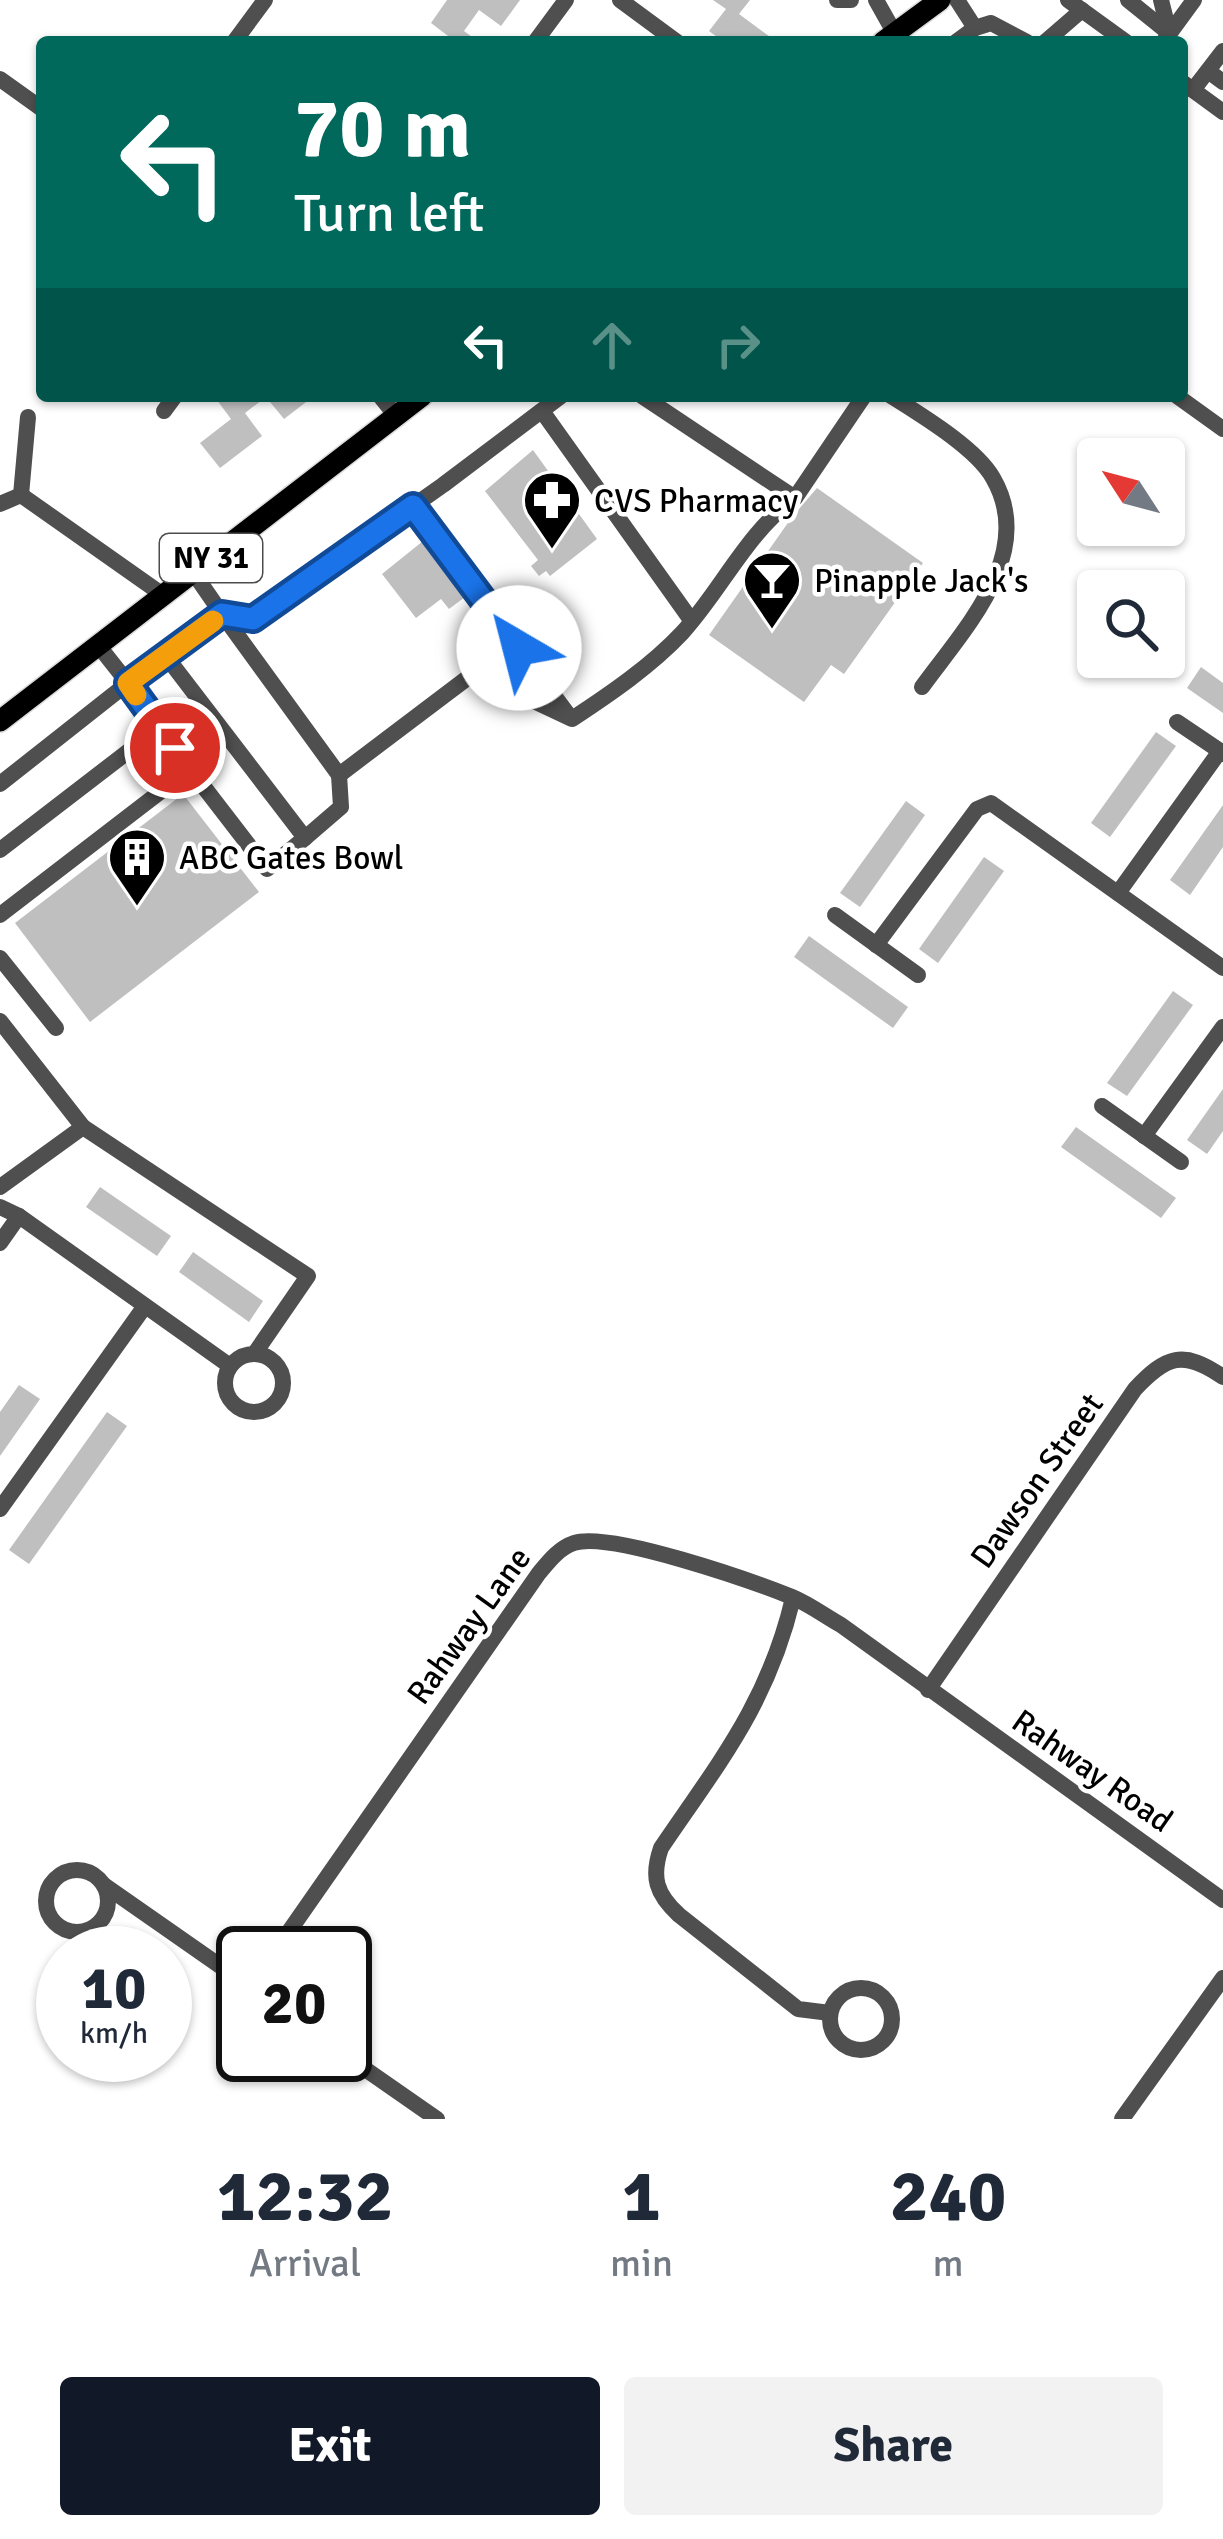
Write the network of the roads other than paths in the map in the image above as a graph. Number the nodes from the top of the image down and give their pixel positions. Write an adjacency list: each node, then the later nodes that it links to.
1 (265, 0): 14 (street)
2 (566, 0): 15 (street)
3 (620, 0): 16 (street)
4 (837, 0): 5 (street)
5 (851, 0)
6 (876, 0): 17 (street)
7 (940, 0): 18 (main road)
8 (957, 0): 13 (street)
9 (1128, 0): 23 (street)
10 (1161, 0): 24 (street)
11 (1194, 0): 25 (street)
12 (1075, 5): 21 (street); 22 (street)
13 (975, 28): 19 (street); 20 (street)
14 (238, 36)
15 (539, 36)
16 (669, 36)
17 (891, 36)
18 (896, 36)
19 (964, 36)
20 (1016, 36)
21 (1050, 36)
22 (1118, 36)
23 (1164, 36)
24 (1166, 36)
25 (1167, 36)
26 (1223, 51): 27 (street)
27 (1215, 76)
28 (0, 79): 30 (street)
29 (1188, 87): 31 (street)
30 (36, 105)
31 (1223, 112)
32 (385, 402): 40 (street)
33 (414, 402): 40 (main road, NY 31)
34 (553, 402): 39 (street)
35 (651, 402): 44 (street)
36 (860, 402): 44 (street)
37 (900, 402): 54 (street)
38 (1185, 402): 42 (street)
39 (542, 411): 46 (street); 50 (street)
40 (396, 416): 47 (main road, NY 31)
41 (28, 417): 43 (street)
42 (1223, 429)
43 (21, 494): 45 (street); 48 (street)
44 (795, 498): 50 (street)
45 (0, 504)
46 (413, 506): 49 (street); 55 (street)
47 (193, 572): 48 (main road, NY 31); 49 (street)
48 (163, 595): 51 (main road, NY 31)
49 (222, 614): 52 (street); 61 (street)
50 (691, 620): 55 (street)
51 (98, 645): 53 (street); 56 (main road, NY 31)
52 (165, 655): 53 (street); 63 (street)
53 (128, 683): 58 (street); 62 (street)
54 (922, 687)
55 (572, 719): 61 (street)
56 (0, 721)
57 (1177, 722): 59 (street)
58 (160, 727): 60 (street); 64 (street)
59 (1221, 753): 65 (street)
60 (190, 769): 63 (street); 66 (street)
61 (339, 775): 63 (street)
62 (0, 784)
63 (305, 838)
64 (0, 850)
65 (1118, 893): 68 (street); 70 (street)
66 (0, 915)
67 (835, 915): 68 (street)
68 (876, 945): 71 (street)
69 (0, 958): 74 (street)
70 (1223, 968)
71 (918, 975)
72 (0, 1021): 76 (street)
73 (1223, 1027): 77 (street)
74 (56, 1028)
75 (1102, 1106): 77 (street)
76 (83, 1126): 79 (street); 84 (street)
77 (1144, 1136): 78 (street)
78 (1181, 1162)
79 (0, 1187)
80 (0, 1208): 81 (street)
81 (19, 1216): 82 (street); 83 (street)
82 (0, 1243)
83 (145, 1306): 85 (street); 87 (street)
84 (255, 1353): 85 (street); 85 (street)
85 (230, 1366)
86 (1223, 1376): 89 (street, Dawson Street)
87 (0, 1509)
88 (793, 1598): 89 (street, Rahway Lane); 92 (street, Rahway Lane); 95 (street)
89 (928, 1690): 91 (street, Rahway Road)
90 (104, 1885): 93 (street)
91 (1223, 1900)
92 (293, 1926)
93 (216, 1963)
94 (1223, 1978): 98 (street)
95 (830, 2013)
96 (372, 2074): 97 (street)
97 (437, 2119)
98 (1122, 2119)

